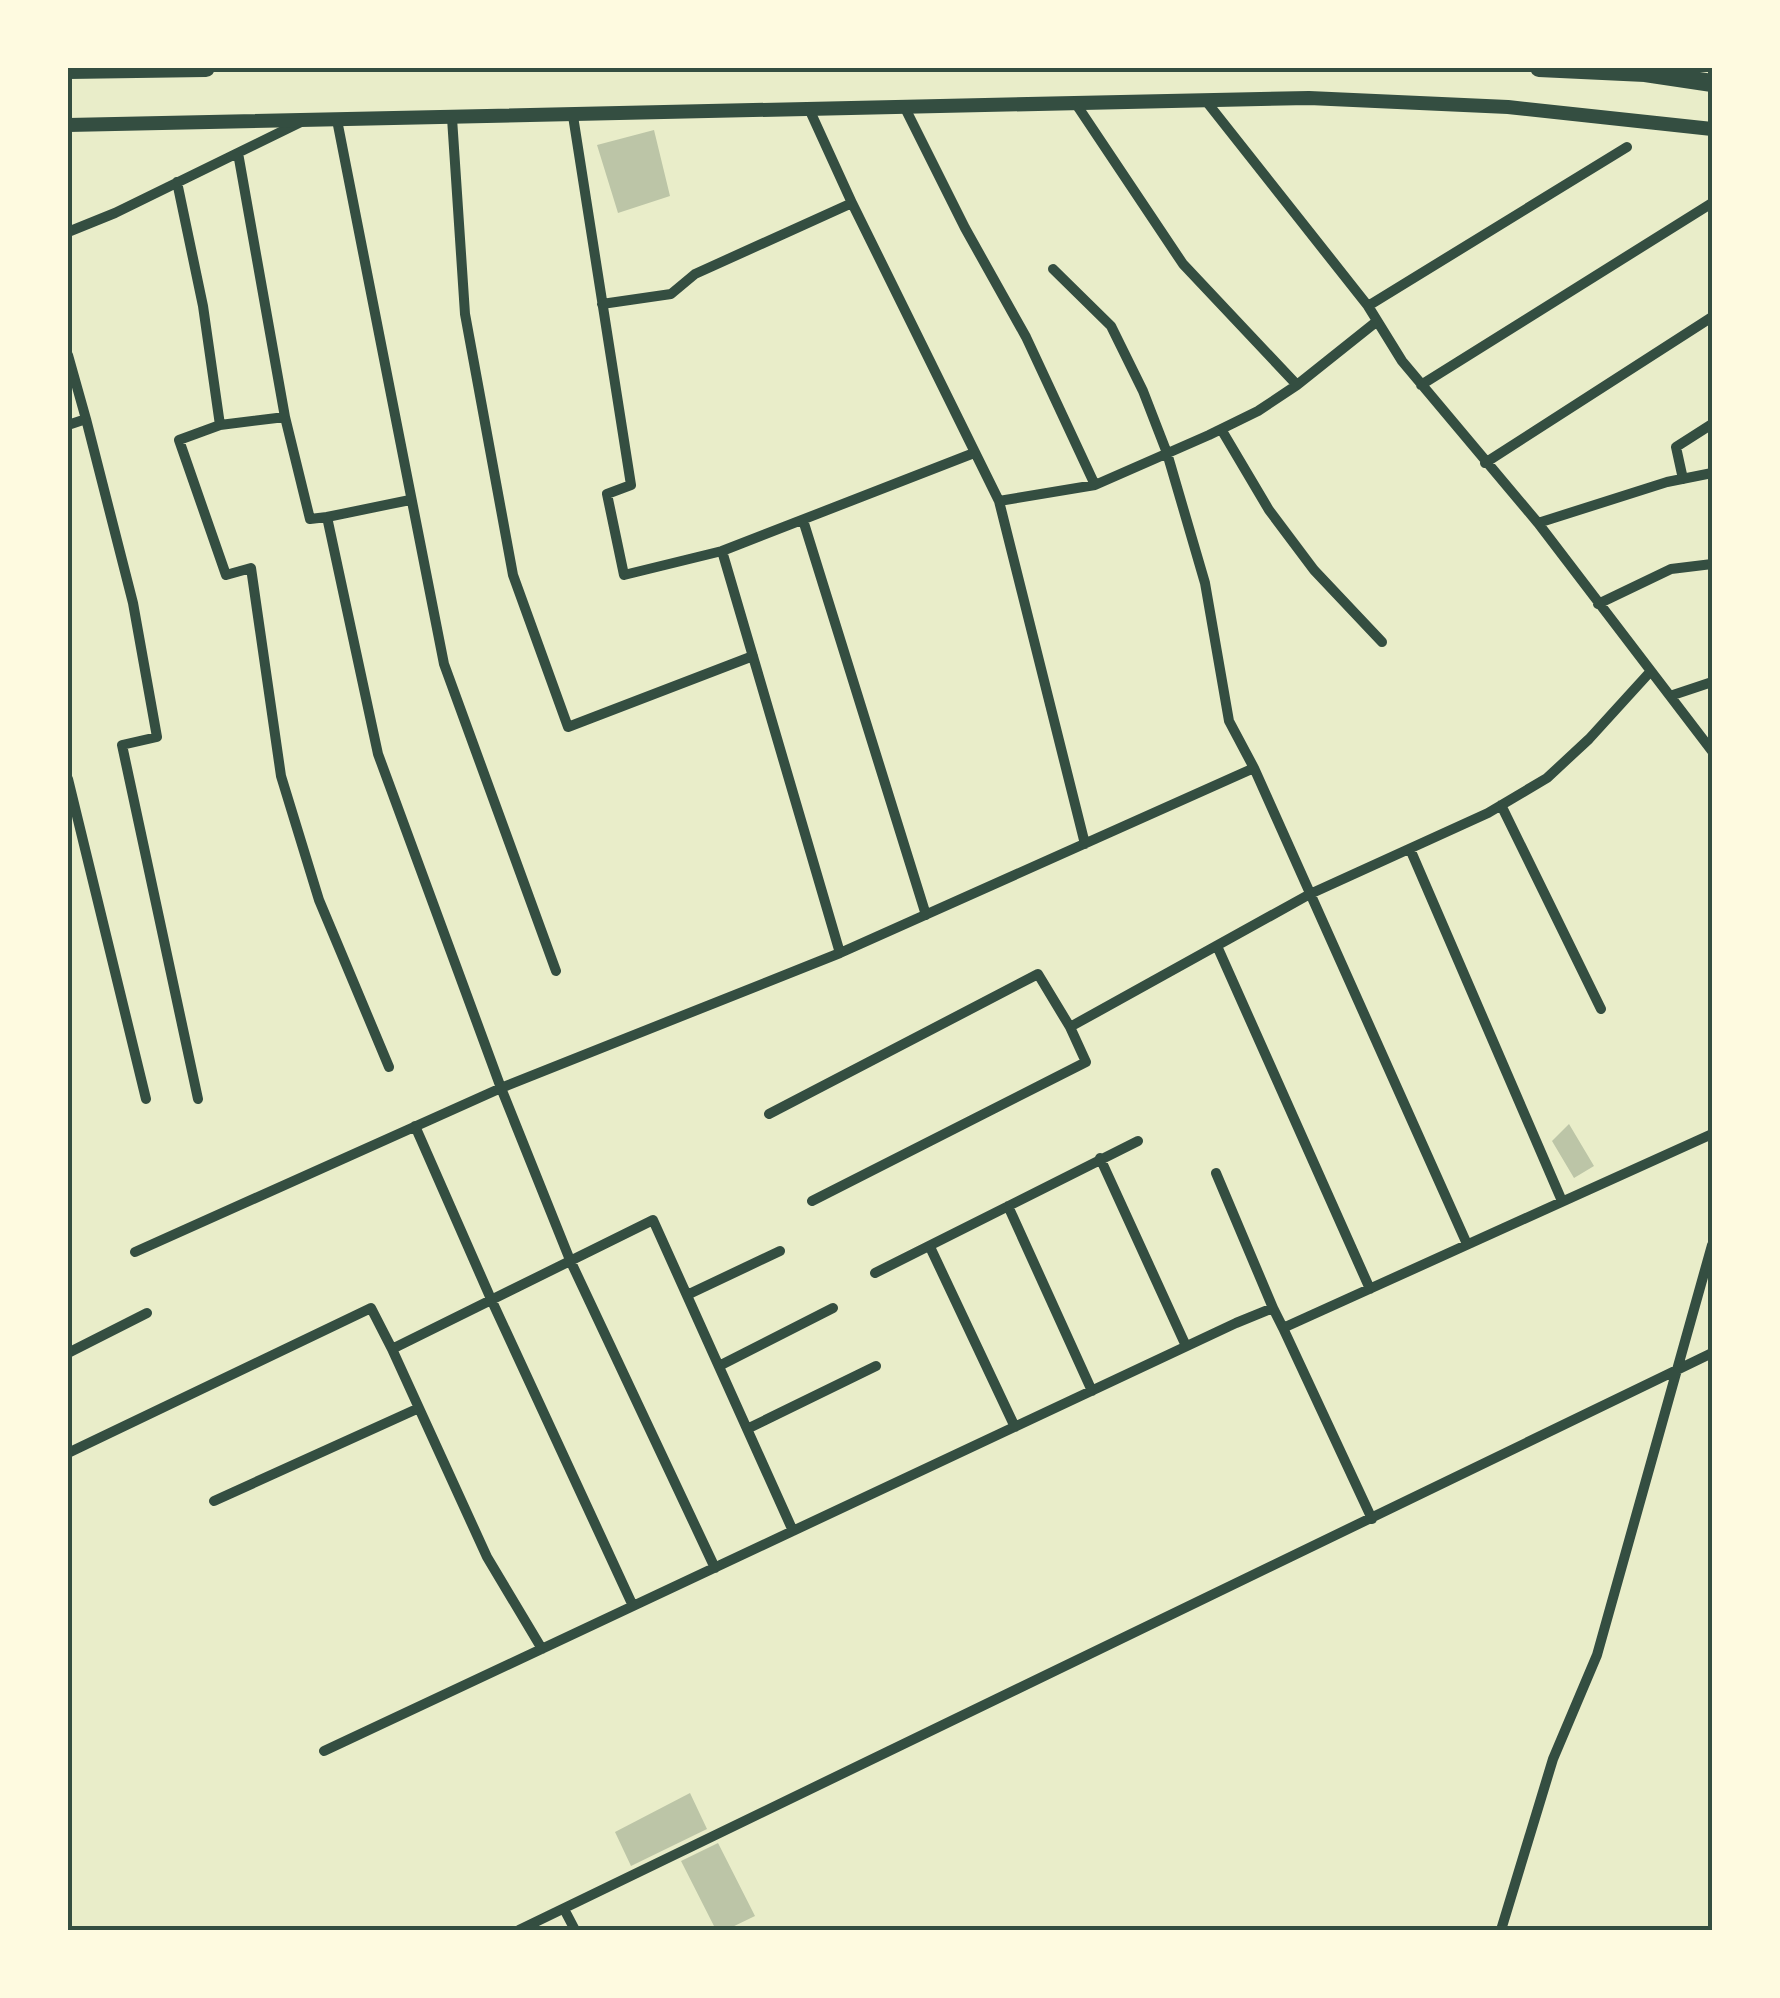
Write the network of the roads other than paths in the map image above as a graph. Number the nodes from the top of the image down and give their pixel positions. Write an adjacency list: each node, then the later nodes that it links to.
1 (206, 68): 3 (highway)
2 (1539, 68): 4 (highway)
3 (68, 70)
4 (1712, 83)
5 (1206, 101): 6 (main road); 14 (main road); 23 (street)
6 (1076, 104): 7 (main road); 27 (street)
7 (905, 108): 8 (main road); 40 (street)
8 (810, 111): 9 (main road); 18 (street)
9 (573, 116): 10 (main road); 22 (street)
10 (452, 118): 11 (main road); 50 (street)
11 (337, 120): 12 (main road); 41 (street)
12 (304, 121): 13 (main road); 16 (street)
13 (68, 126)
14 (1712, 129)
15 (1627, 147): 23 (street)
16 (238, 153): 17 (street); 29 (street)
17 (178, 182): 20 (street); 33 (street)
18 (852, 203): 22 (street); 35 (street)
19 (1712, 203): 28 (street)
20 (68, 232)
21 (1053, 269): 36 (street)
22 (602, 304): 46 (street)
23 (1368, 306): 25 (street)
24 (1712, 317): 37 (street)
25 (1376, 322): 27 (street); 28 (street)
26 (68, 355): 30 (street)
27 (1297, 385): 34 (street)
28 (1421, 385): 37 (street)
29 (284, 417): 33 (street); 43 (street)
30 (86, 419): 32 (street); 69 (street)
31 (1712, 424): 39 (street)
32 (68, 425)
33 (220, 425): 67 (street)
34 (1221, 429): 36 (street); 49 (street)
35 (974, 453): 42 (street); 44 (street)
36 (1167, 454): 40 (street); 55 (street)
37 (1485, 463): 45 (street)
38 (1712, 473): 39 (street)
39 (1683, 479): 45 (street)
40 (1095, 486): 42 (street)
41 (410, 500): 43 (street); 64 (street)
42 (999, 502): 58 (street)
43 (327, 517): 68 (street)
44 (803, 520): 46 (street); 61 (street)
45 (1538, 523): 48 (street)
46 (722, 551): 50 (street)
47 (1712, 564): 48 (street)
48 (1598, 604): 51 (street)
49 (1382, 642)
50 (753, 656): 63 (street)
51 (1650, 672): 53 (street); 57 (street)
52 (1712, 682): 53 (street)
53 (1670, 696): 54 (street)
54 (1712, 752)
55 (1254, 768): 58 (street); 60 (street)
56 (68, 780): 70 (street)
57 (1501, 805): 59 (street); 65 (street)
58 (1085, 844): 61 (street)
59 (1410, 849): 60 (street); 78 (street)
60 (1310, 894): 62 (street); 80 (street)
61 (926, 915): 63 (street)
62 (1217, 946): 66 (street); 87 (street)
63 (840, 953): 68 (street)
64 (556, 972)
65 (1601, 1009)
66 (1070, 1027): 71 (street); 77 (street)
67 (389, 1067)
68 (501, 1088): 72 (street); 85 (street)
69 (198, 1098)
70 (146, 1099)
71 (769, 1114)
72 (415, 1126): 84 (street); 89 (street)
73 (1712, 1134): 78 (street)
74 (1138, 1142): 75 (street)
75 (1100, 1158): 79 (street); 94 (street)
76 (1216, 1173): 91 (street)
77 (812, 1201)
78 (1562, 1201): 80 (street)
79 (1008, 1206): 82 (street); 101 (street)
80 (1467, 1244): 87 (street)
81 (1712, 1246): 100 (street)
82 (930, 1247): 86 (street); 103 (street)
83 (780, 1251): 88 (street)
84 (135, 1252)
85 (570, 1260): 88 (street); 89 (street); 109 (street)
86 (875, 1273)
87 (1370, 1288): 93 (street)
88 (687, 1295): 98 (street)
89 (491, 1300): 95 (street); 110 (street)
90 (832, 1308): 98 (street)
91 (1273, 1308): 93 (street); 94 (street)
92 (147, 1313): 96 (street)
93 (1283, 1328): 107 (street)
94 (1186, 1346): 101 (street)
95 (392, 1348): 102 (street); 105 (street)
96 (68, 1353)
97 (1712, 1353): 100 (street)
98 (719, 1366): 104 (street)
99 (876, 1366): 104 (street)
100 (1678, 1371): 107 (street); 116 (street)
101 (1092, 1391): 103 (street)
102 (419, 1408): 106 (street); 111 (street)
103 (1015, 1427): 108 (street)
104 (747, 1429): 108 (street)
105 (68, 1454)
106 (214, 1502)
107 (1372, 1518): 113 (street)
108 (793, 1531): 109 (street)
109 (715, 1568): 110 (street)
110 (633, 1606): 111 (street)
111 (542, 1649): 112 (street)
112 (324, 1752)
113 (564, 1909): 114 (street); 115 (street)
114 (519, 1930)
115 (575, 1930)
116 (1500, 1930)

